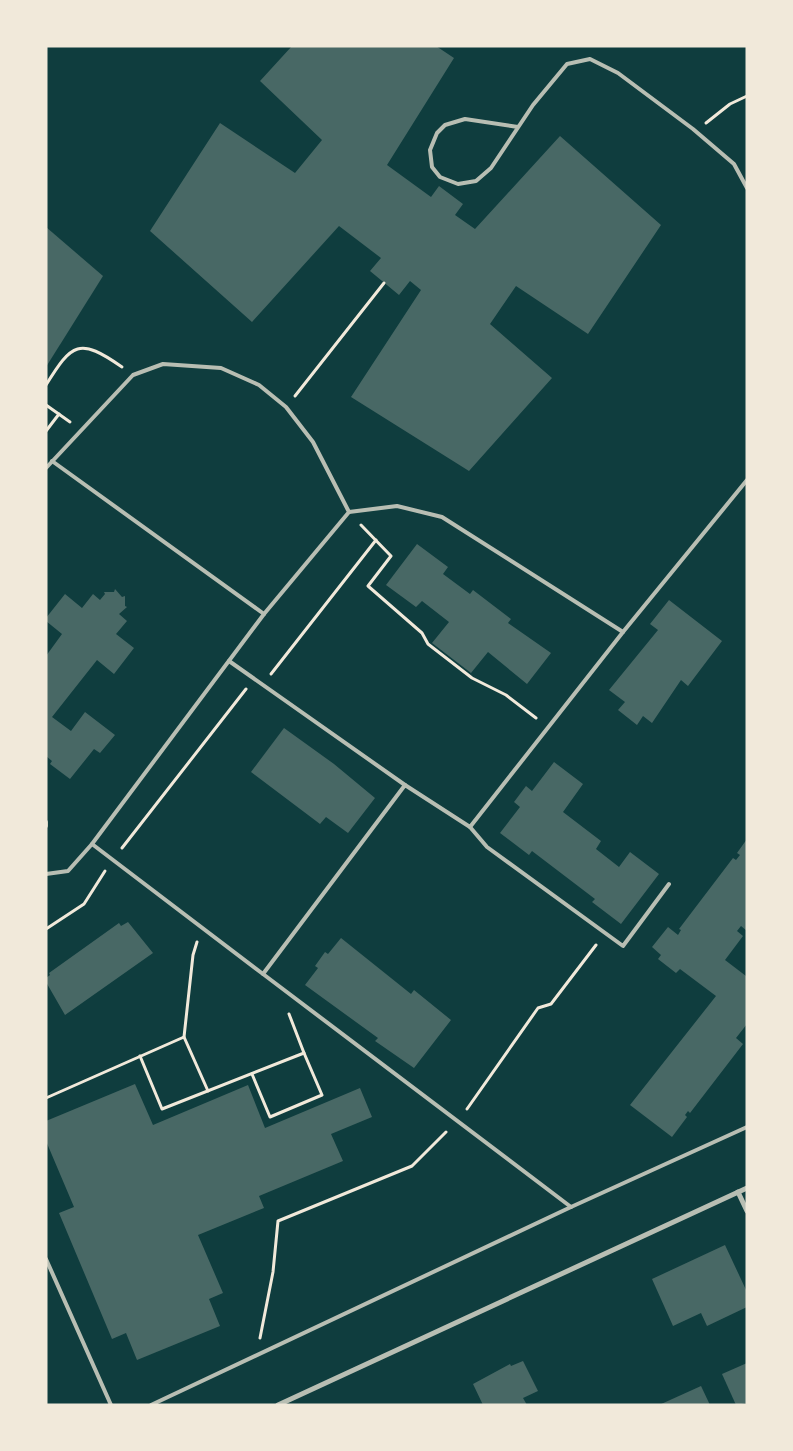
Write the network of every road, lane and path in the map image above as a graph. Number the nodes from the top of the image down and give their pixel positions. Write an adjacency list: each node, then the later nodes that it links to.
1 (747, 96): 3 (path)
2 (518, 127): 2 (lane); 3 (lane)
3 (698, 133): 4 (lane)
4 (747, 188)
5 (384, 283): 9 (path)
6 (133, 375): 7 (path); 9 (lane); 11 (lane)
7 (46, 385)
8 (46, 405): 10 (path)
9 (286, 406): 16 (lane)
10 (59, 414): 11 (path); 12 (path)
11 (81, 429): 13 (lane)
12 (46, 431)
13 (52, 460): 14 (lane); 18 (lane)
14 (46, 468)
15 (747, 480): 19 (lane)
16 (349, 512): 17 (path); 18 (lane); 19 (lane)
17 (376, 540): 21 (path); 22 (path)
18 (264, 614): 20 (lane)
19 (623, 632): 22 (lane)
20 (229, 661): 21 (lane); 25 (lane)
21 (254, 678): 23 (lane); 26 (path)
22 (549, 728): 24 (lane)
23 (405, 785): 24 (lane); 32 (lane)
24 (470, 827): 31 (lane)
25 (92, 844): 26 (lane); 27 (lane)
26 (113, 859): 29 (lane); 30 (path)
27 (46, 874)
28 (668, 884): 31 (lane)
29 (203, 928): 32 (lane); 34 (path)
30 (46, 929)
31 (606, 933): 40 (path)
32 (263, 974): 33 (lane)
33 (278, 985): 35 (path); 40 (lane)
34 (184, 1037): 36 (path); 38 (path)
35 (304, 1053): 37 (path); 37 (path)
36 (140, 1056): 38 (path); 39 (path)
37 (252, 1074): 38 (path)
38 (208, 1091)
39 (46, 1098)
40 (457, 1122): 44 (lane); 47 (path)
41 (747, 1128): 44 (lane)
42 (747, 1188): 43 (street)
43 (738, 1192): 45 (street); 50 (street)
44 (571, 1207): 47 (lane)
45 (747, 1212)
46 (46, 1259): 48 (lane)
47 (256, 1355): 49 (lane)
48 (111, 1405)
49 (151, 1405)
50 (278, 1405)

